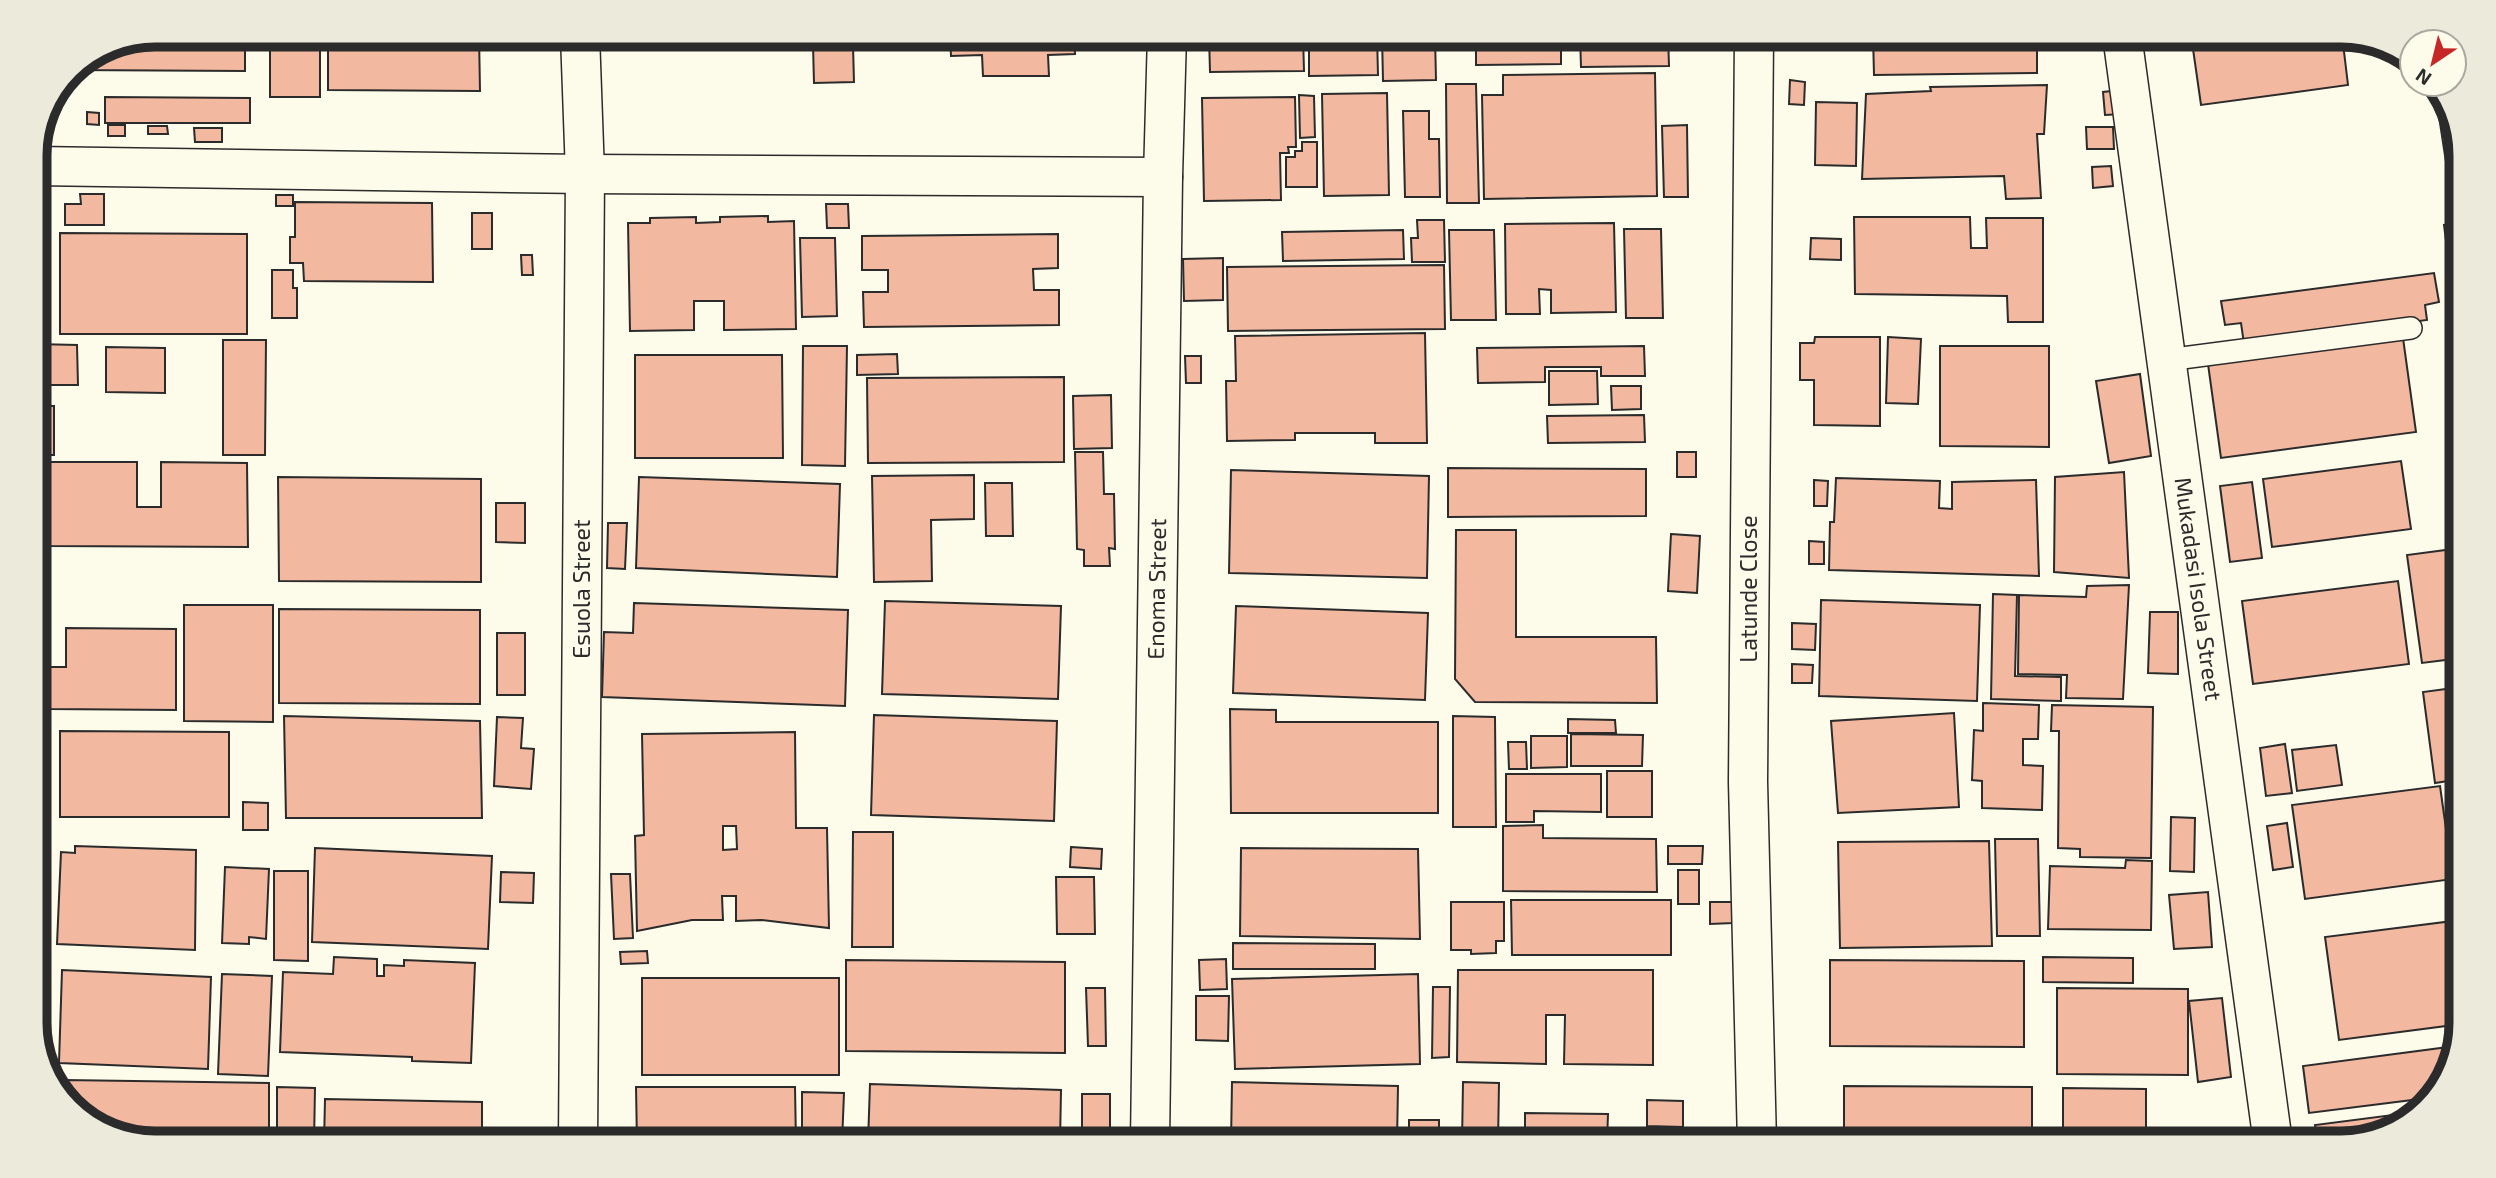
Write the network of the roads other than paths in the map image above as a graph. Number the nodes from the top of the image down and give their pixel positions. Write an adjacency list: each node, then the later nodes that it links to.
1 (580, 47): 6 (street, Esuola Street)
2 (1167, 47): 7 (street, Enoma Street)
3 (1754, 47): 12 (street, Latunde Close)
4 (2124, 47): 9 (street, Mukadasi Isola Street)
5 (47, 166): 6 (street)
6 (585, 174): 7 (street); 10 (street, Esuola Street)
7 (1163, 177): 11 (street, Enoma Street)
8 (2411, 328): 9 (lane)
9 (2167, 360): 13 (street, Mukadasi Isola Street)
10 (579, 1131)
11 (1150, 1131)
12 (1757, 1131)
13 (2271, 1131)

